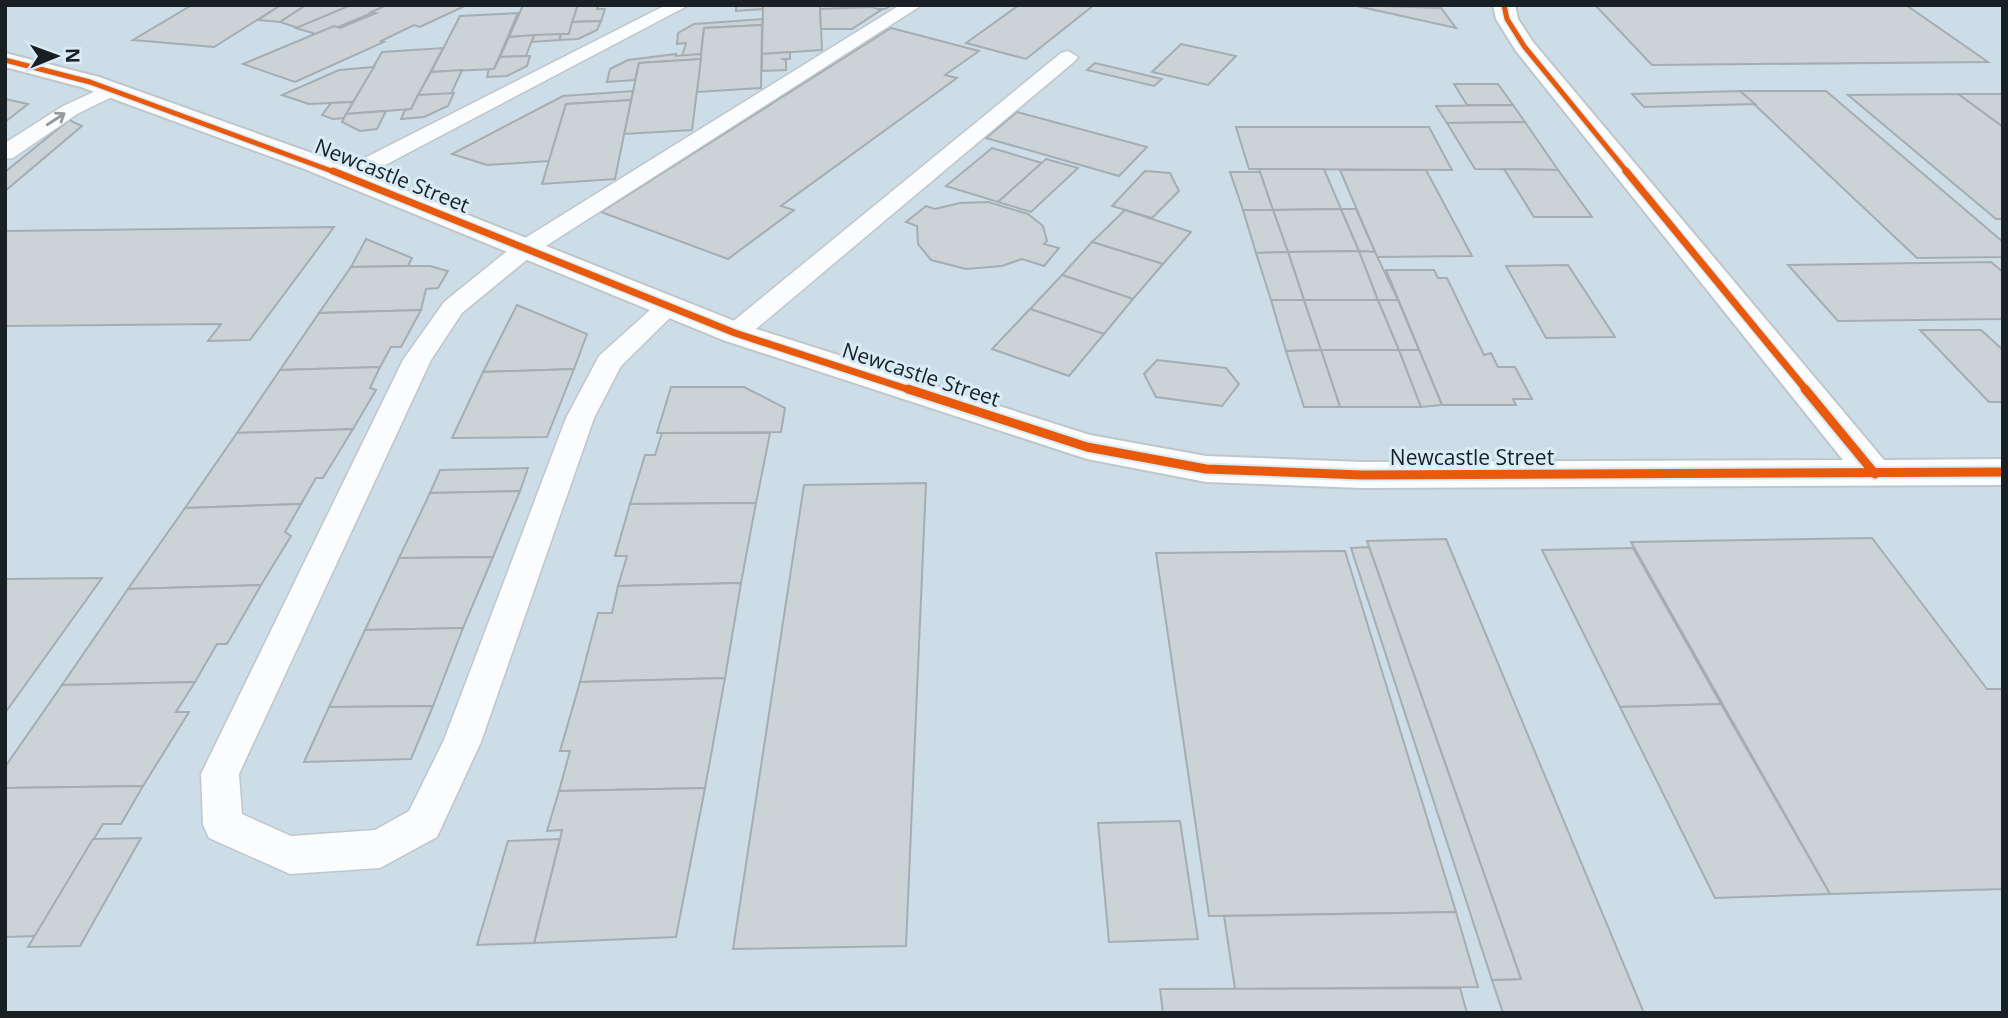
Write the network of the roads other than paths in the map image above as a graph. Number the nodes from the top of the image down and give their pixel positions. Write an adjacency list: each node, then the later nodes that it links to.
1 (680, 5): 8 (lane)
2 (913, 5): 9 (lane)
3 (1504, 5): 13 (street)
4 (1068, 57): 11 (lane)
5 (5, 60): 6 (street, Newcastle Street)
6 (111, 90): 7 (lane, one-way to 6); 8 (street, Newcastle Street)
7 (5, 153)
8 (345, 177): 9 (street, Newcastle Street)
9 (526, 248): 10 (street, Newcastle Street); 10 (lane)
10 (670, 305): 11 (street, Newcastle Street)
11 (735, 333): 13 (street, Newcastle Street)
12 (2003, 472): 13 (street, Newcastle Street)
13 (1875, 474)

